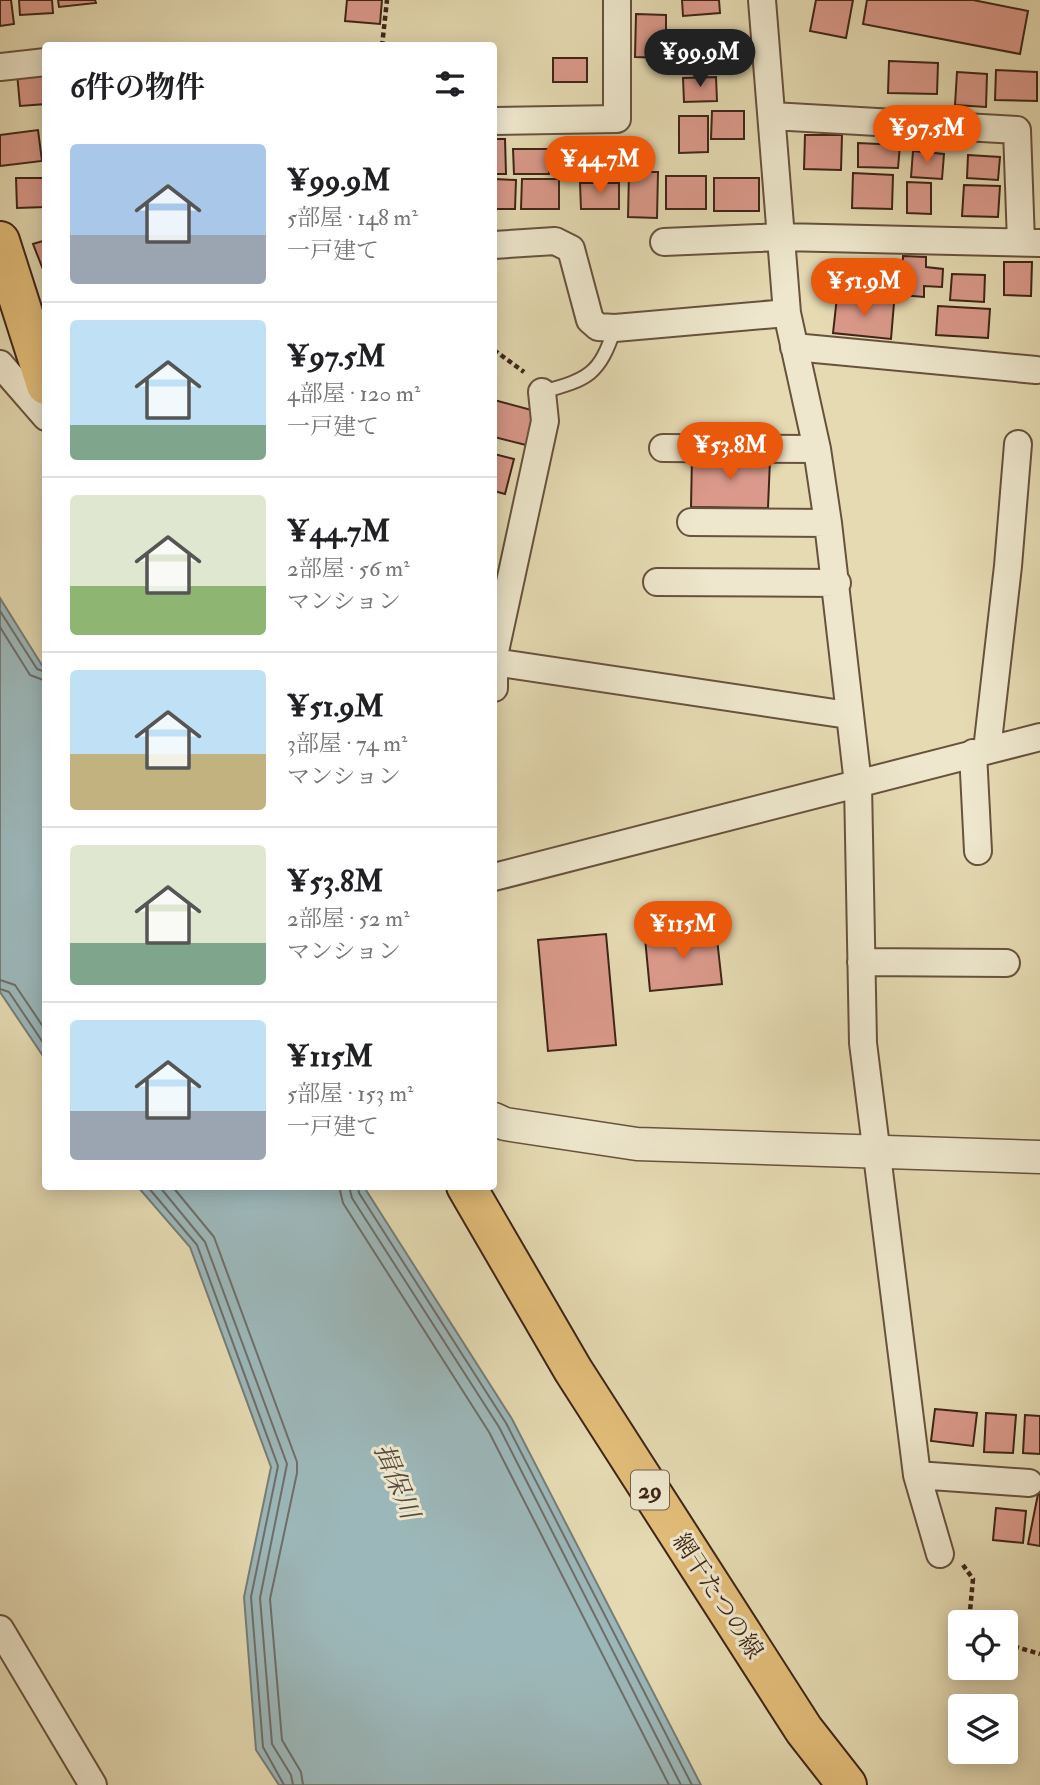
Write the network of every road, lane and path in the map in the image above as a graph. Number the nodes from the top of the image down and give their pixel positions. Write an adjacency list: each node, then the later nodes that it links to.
1 (387, 0): 4 (path)
2 (617, 0): 8 (street)
3 (762, 0): 7 (street)
4 (382, 42)
5 (42, 62): 6 (street)
6 (0, 67)
7 (772, 116): 9 (street); 12 (street)
8 (497, 121)
9 (781, 237): 11 (street); 12 (street); 14 (street)
10 (0, 241): 20 (main road)
11 (664, 242)
12 (1030, 243)
13 (497, 245): 15 (street)
14 (787, 313): 15 (street); 16 (street)
15 (615, 328): 21 (lane)
16 (794, 347): 19 (street); 25 (street)
17 (497, 352): 21 (path)
18 (0, 364): 22 (street)
19 (1035, 370)
20 (42, 372)
21 (542, 392): 30 (street)
22 (42, 411)
23 (1018, 444): 34 (street)
24 (663, 448): 25 (street)
25 (817, 449): 27 (street)
26 (691, 522): 27 (street)
27 (828, 523): 29 (street)
28 (657, 582): 29 (street)
29 (837, 583): 32 (street)
30 (497, 642)
31 (497, 662): 32 (street)
32 (848, 715): 35 (street)
33 (1040, 737): 34 (street)
34 (980, 751): 35 (street); 36 (street)
35 (858, 784): 37 (street); 38 (street)
36 (978, 851)
37 (497, 876)
38 (862, 962): 39 (street); 41 (street)
39 (1006, 963)
40 (497, 1120): 41 (street)
41 (876, 1151): 42 (street); 44 (street)
42 (1040, 1157)
43 (468, 1190): 52 (main road, 網干たつの線 / 29)
44 (917, 1475): 45 (street); 46 (street)
45 (1029, 1483)
46 (940, 1554): 47 (path)
47 (970, 1610)
48 (0, 1629): 51 (street)
49 (1018, 1648): 50 (path)
50 (1040, 1654)
51 (93, 1785)
52 (847, 1785)

